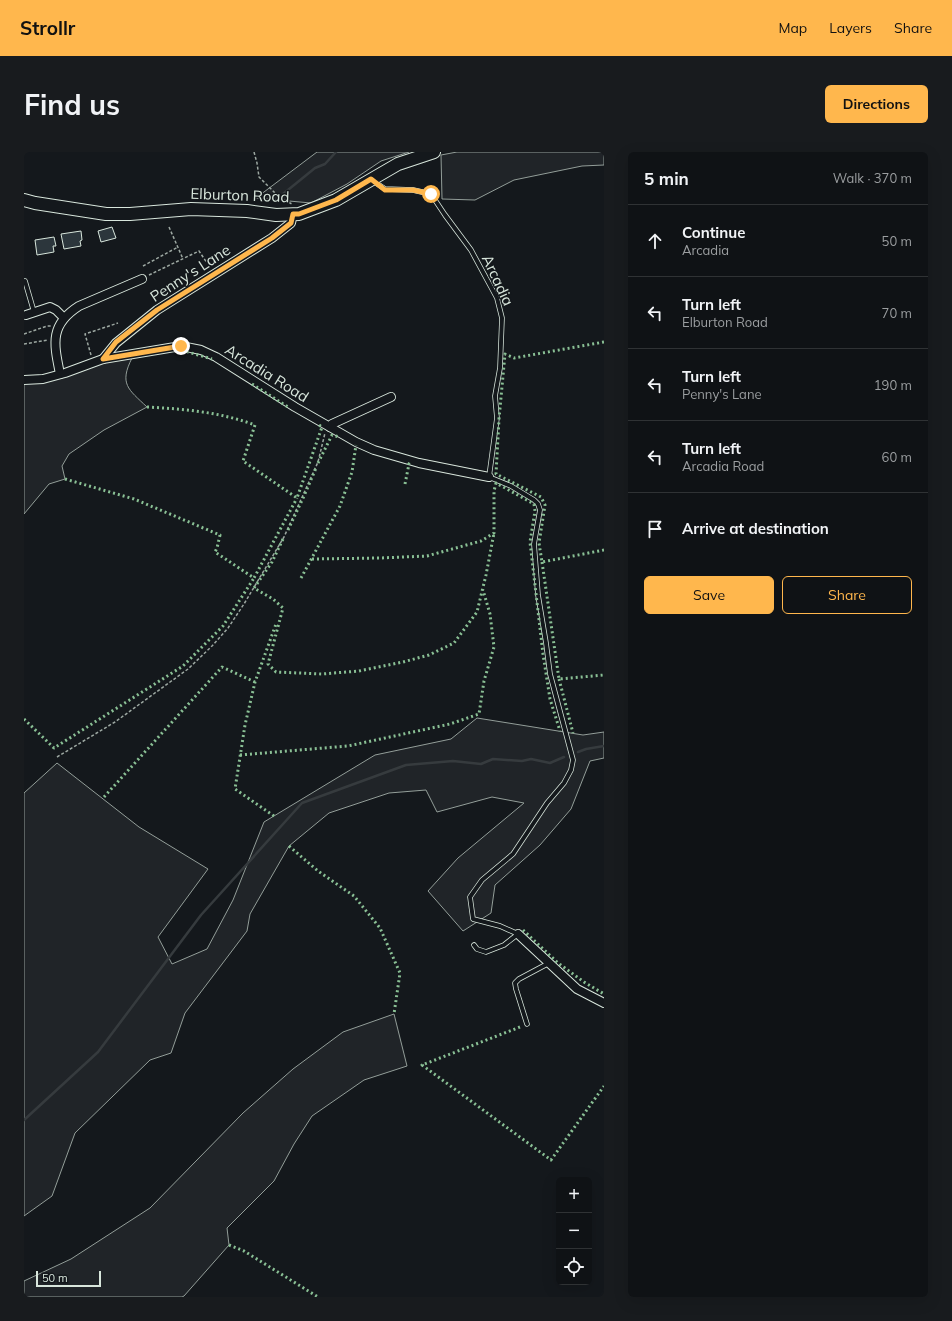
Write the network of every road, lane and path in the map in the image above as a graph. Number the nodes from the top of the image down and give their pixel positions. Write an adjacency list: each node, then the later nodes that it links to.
1 (254, 152): 7 (path)
2 (434, 152): 3 (main road, Elburton Road)
3 (371, 179): 7 (main road, Elburton Road); 28 (lane, Arcadia)
4 (24, 192): 6 (main road, Elburton Road)
5 (24, 200): 6 (main road, Elburton Road)
6 (78, 210): 7 (main road, Elburton Road)
7 (296, 214): 22 (street, Penny's Lane)
8 (169, 227): 9 (path)
9 (178, 247): 10 (path); 12 (path)
10 (183, 259): 11 (path); 13 (path)
11 (207, 263)
12 (143, 266)
13 (142, 279): 16 (street)
14 (25, 281): 15 (lane)
15 (30, 314): 16 (street)
16 (64, 318): 18 (street)
17 (118, 323): 23 (path)
18 (59, 326): 19 (path); 20 (street)
19 (24, 334)
20 (55, 339): 21 (path); 24 (street)
21 (24, 344)
22 (103, 359): 23 (street, Arcadia Road); 27 (street, Arcadia Road)
23 (94, 362): 24 (street, Arcadia Road)
24 (60, 374): 25 (street, Arcadia Road)
25 (24, 380)
26 (391, 396): 27 (street)
27 (328, 426): 28 (street, Arcadia Road); 29 (path)
28 (489, 477): 30 (lane)
29 (57, 758)
30 (518, 934): 31 (lane); 32 (street)
31 (474, 945)
32 (549, 963): 33 (street); 34 (lane)
33 (604, 1003)
34 (527, 1024)

